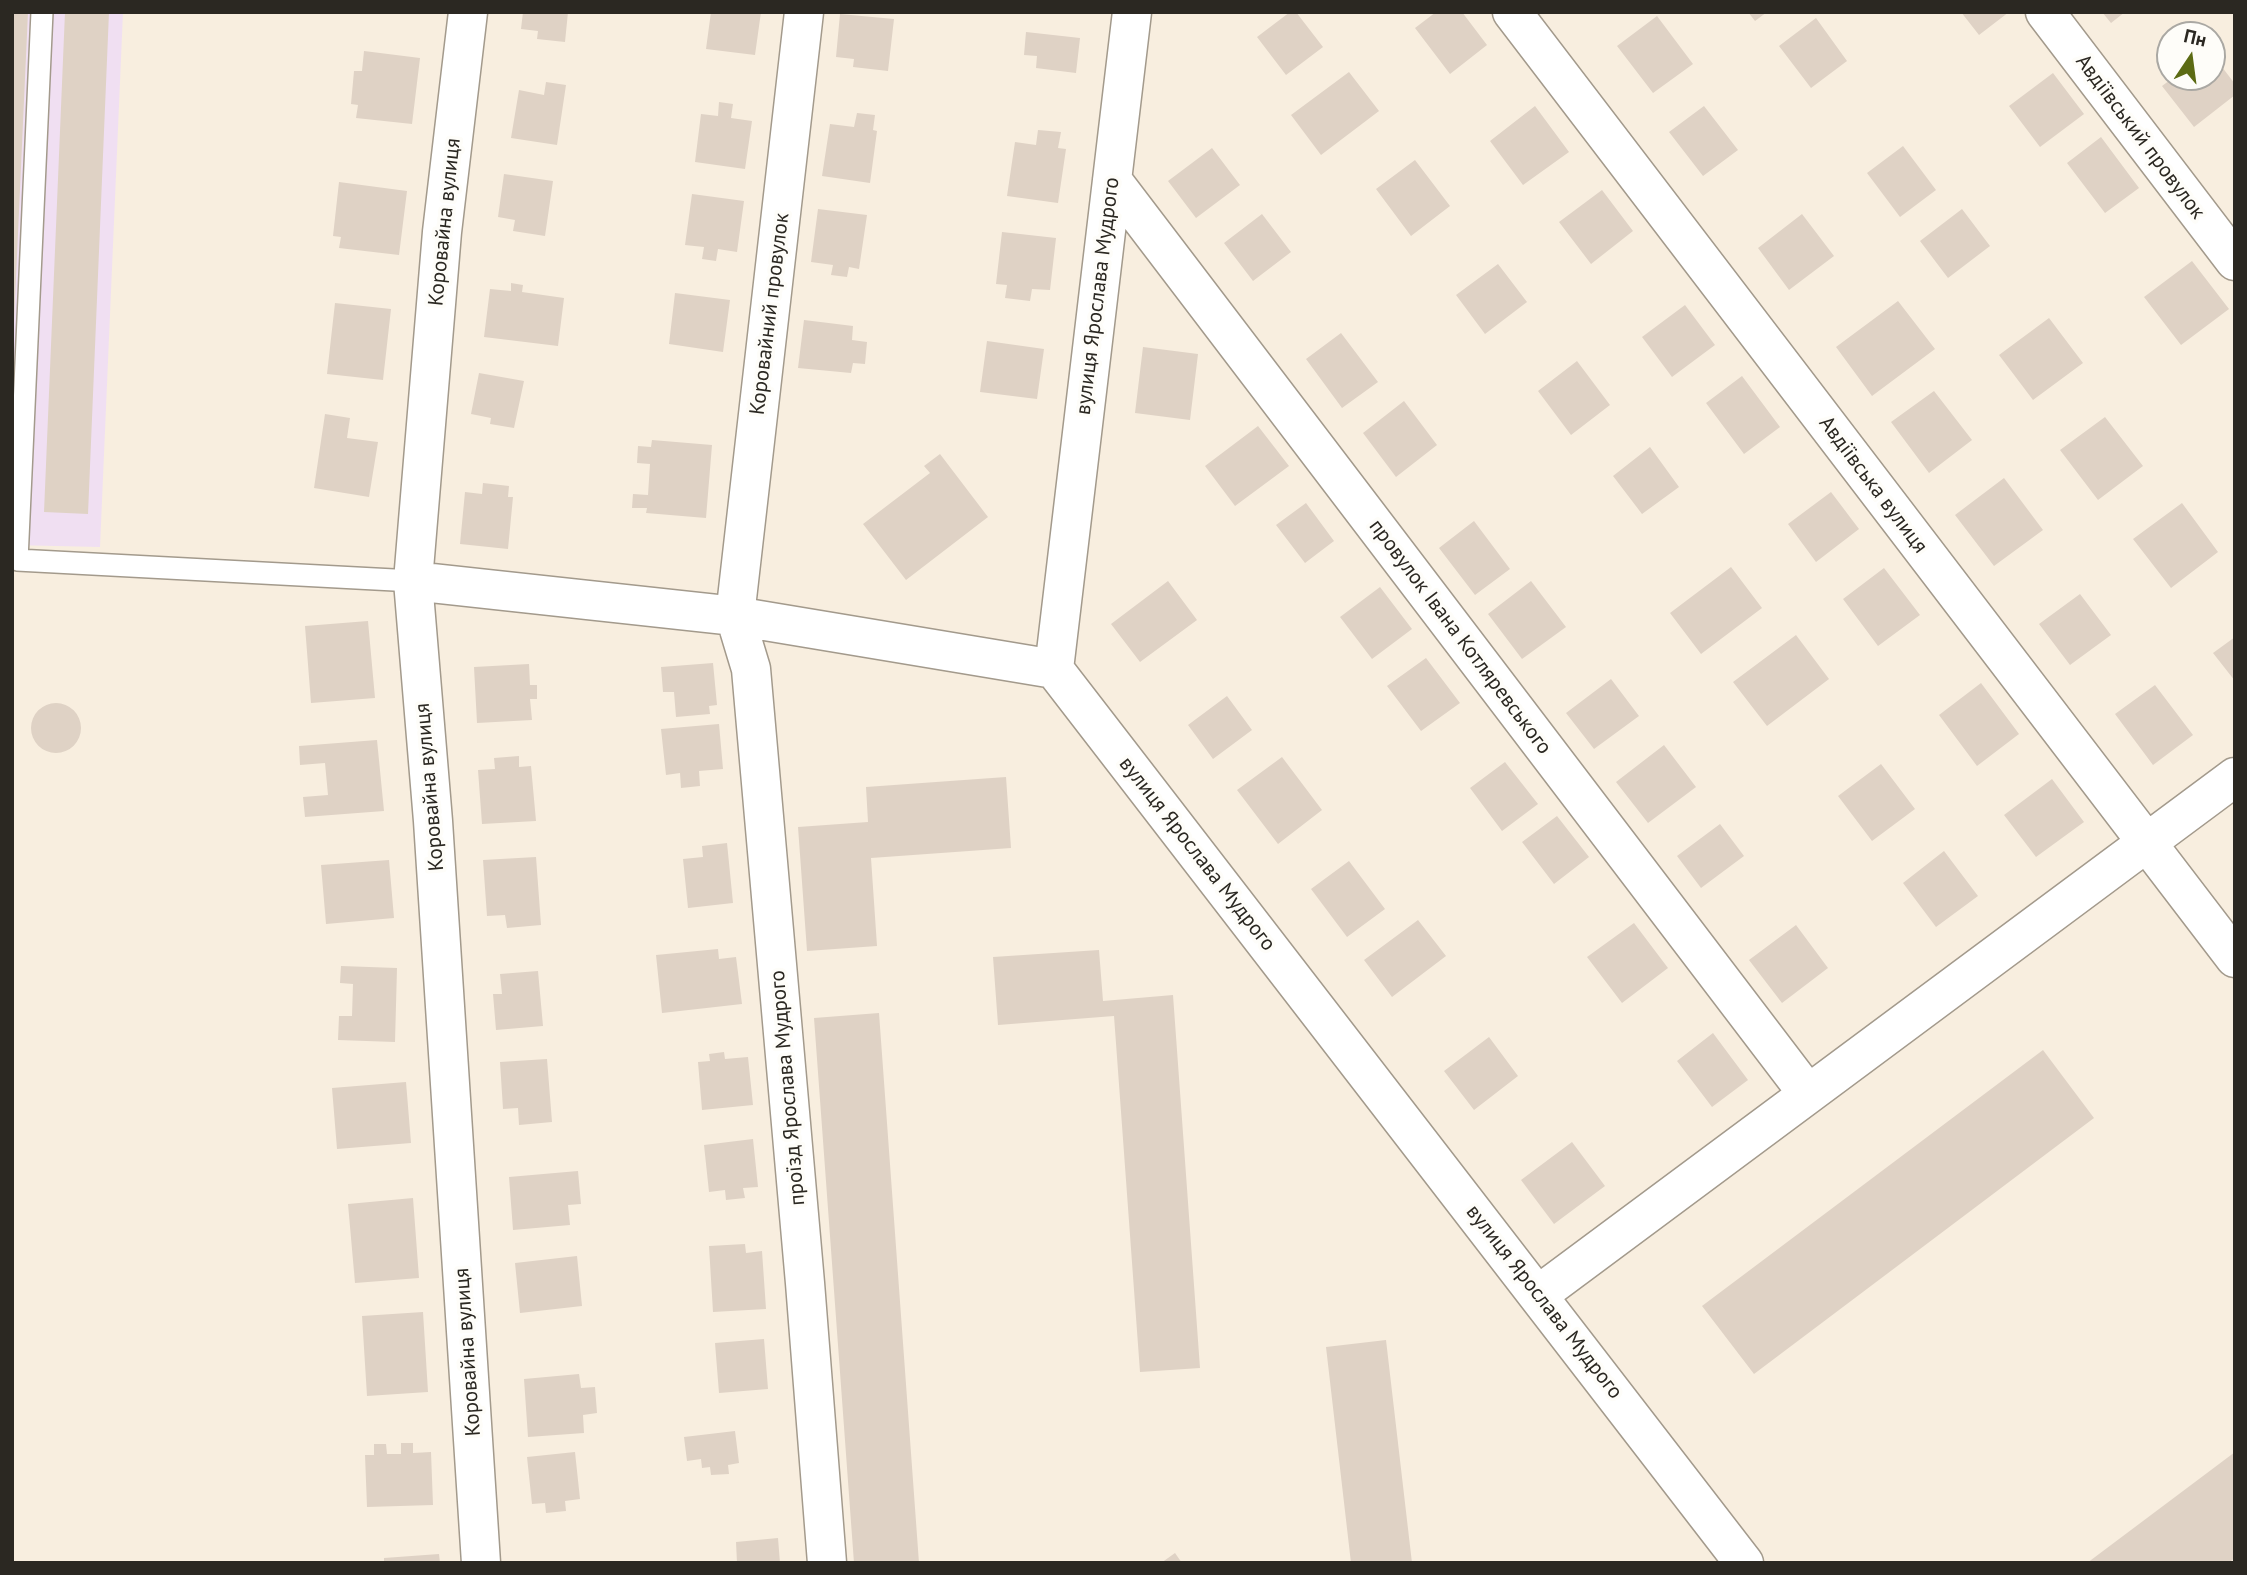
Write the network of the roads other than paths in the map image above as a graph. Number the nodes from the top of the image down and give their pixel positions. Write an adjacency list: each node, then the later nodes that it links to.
1 (42, 12): 9 (lane)
2 (468, 12): 9 (street, Коровайна вулиця)
3 (804, 12): 10 (street, Коровайний провулок)
4 (1132, 12): 7 (street, вулиця Ярослава Мудрого)
5 (1512, 12): 13 (street, Авдіївська вулиця)
6 (2045, 12): 8 (street, Авдіївський провулок)
7 (1112, 180): 11 (street, вулиця Ярослава Мудрого); 15 (street, провулок Івана Котляревського)
8 (2235, 261)
9 (412, 581): 10 (street); 17 (street, Коровайна вулиця)
10 (735, 616): 11 (street); 18 (street, проїзд Ярослава Мудрого)
11 (1054, 669): 16 (street, вулиця Ярослава Мудрого)
12 (2235, 778): 13 (street)
13 (2146, 843): 14 (street, Авдіївська вулиця); 15 (street)
14 (2235, 958)
15 (1808, 1094): 16 (street)
16 (1538, 1294): 19 (street, вулиця Ярослава Мудрого)
17 (481, 1563)
18 (827, 1563)
19 (1744, 1563)

